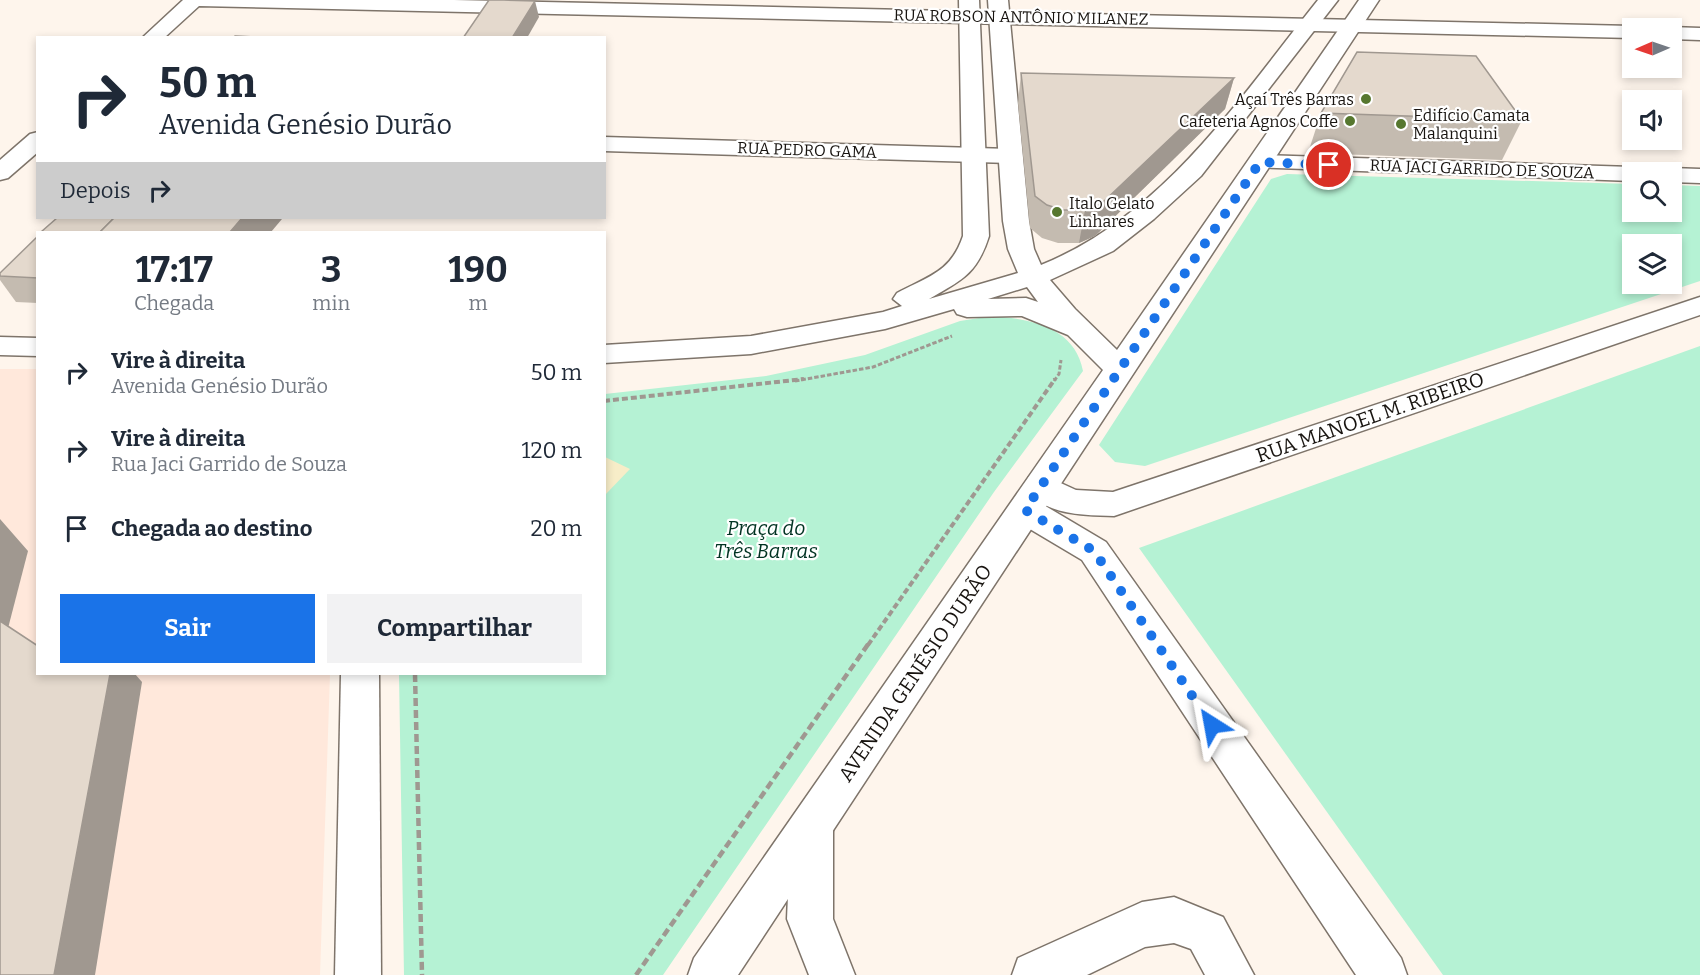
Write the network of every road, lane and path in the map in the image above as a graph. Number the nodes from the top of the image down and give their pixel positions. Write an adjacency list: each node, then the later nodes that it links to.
1 (194, 0): 3 (main road, RUA ROBSON ANTÔNIO MILANEZ); 10 (main road)
2 (1328, 0): 6 (main road)
3 (969, 8): 4 (main road, RUA ROBSON ANTÔNIO MILANEZ); 13 (main road)
4 (999, 8): 6 (main road, RUA ROBSON ANTÔNIO MILANEZ); 14 (main road)
5 (1361, 12): 6 (main road, RUA ROBSON ANTÔNIO MILANEZ); 7 (main road, RUA ROBSON ANTÔNIO MILANEZ); 15 (main road, AVENIDA GENÉSIO DURÃO)
6 (1311, 23): 20 (main road)
7 (1622, 31)
8 (1682, 33): 9 (main road)
9 (1700, 34)
10 (154, 36)
11 (36, 141): 16 (main road)
12 (606, 144): 13 (main road, RUA PEDRO GAMA)
13 (974, 155): 14 (main road, RUA PEDRO GAMA); 23 (main road)
14 (1010, 156): 20 (main road)
15 (1260, 162): 17 (main road, RUA JACI GARRIDO DE SOUZA); 30 (main road, AVENIDA GENÉSIO DURÃO)
16 (0, 173)
17 (1622, 174)
18 (1682, 175): 19 (main road)
19 (1700, 176)
20 (1034, 277): 22 (main road); 25 (main road)
21 (1700, 306): 32 (main road, RUA MANOEL M. RIBEIRO)
22 (885, 320): 23 (main road); 25 (main road)
23 (840, 328): 29 (main road)
24 (956, 335): 31 (path)
25 (1092, 341): 30 (main road)
26 (0, 346): 27 (main road)
27 (36, 347)
28 (1055, 350): 38 (path)
29 (606, 354)
30 (1119, 370): 32 (main road, AVENIDA GENÉSIO DURÃO)
31 (606, 401)
32 (1033, 498): 35 (main road, AVENIDA GENÉSIO DURÃO); 43 (main road)
33 (360, 675): 36 (main road)
34 (415, 675): 37 (path)
35 (812, 825): 39 (main road, AVENIDA GENÉSIO DURÃO); 40 (main road)
36 (358, 975)
37 (422, 975)
38 (636, 975)
39 (711, 975)
40 (832, 975)
41 (1035, 975): 42 (main road)
42 (1231, 975)
43 (1384, 975)

